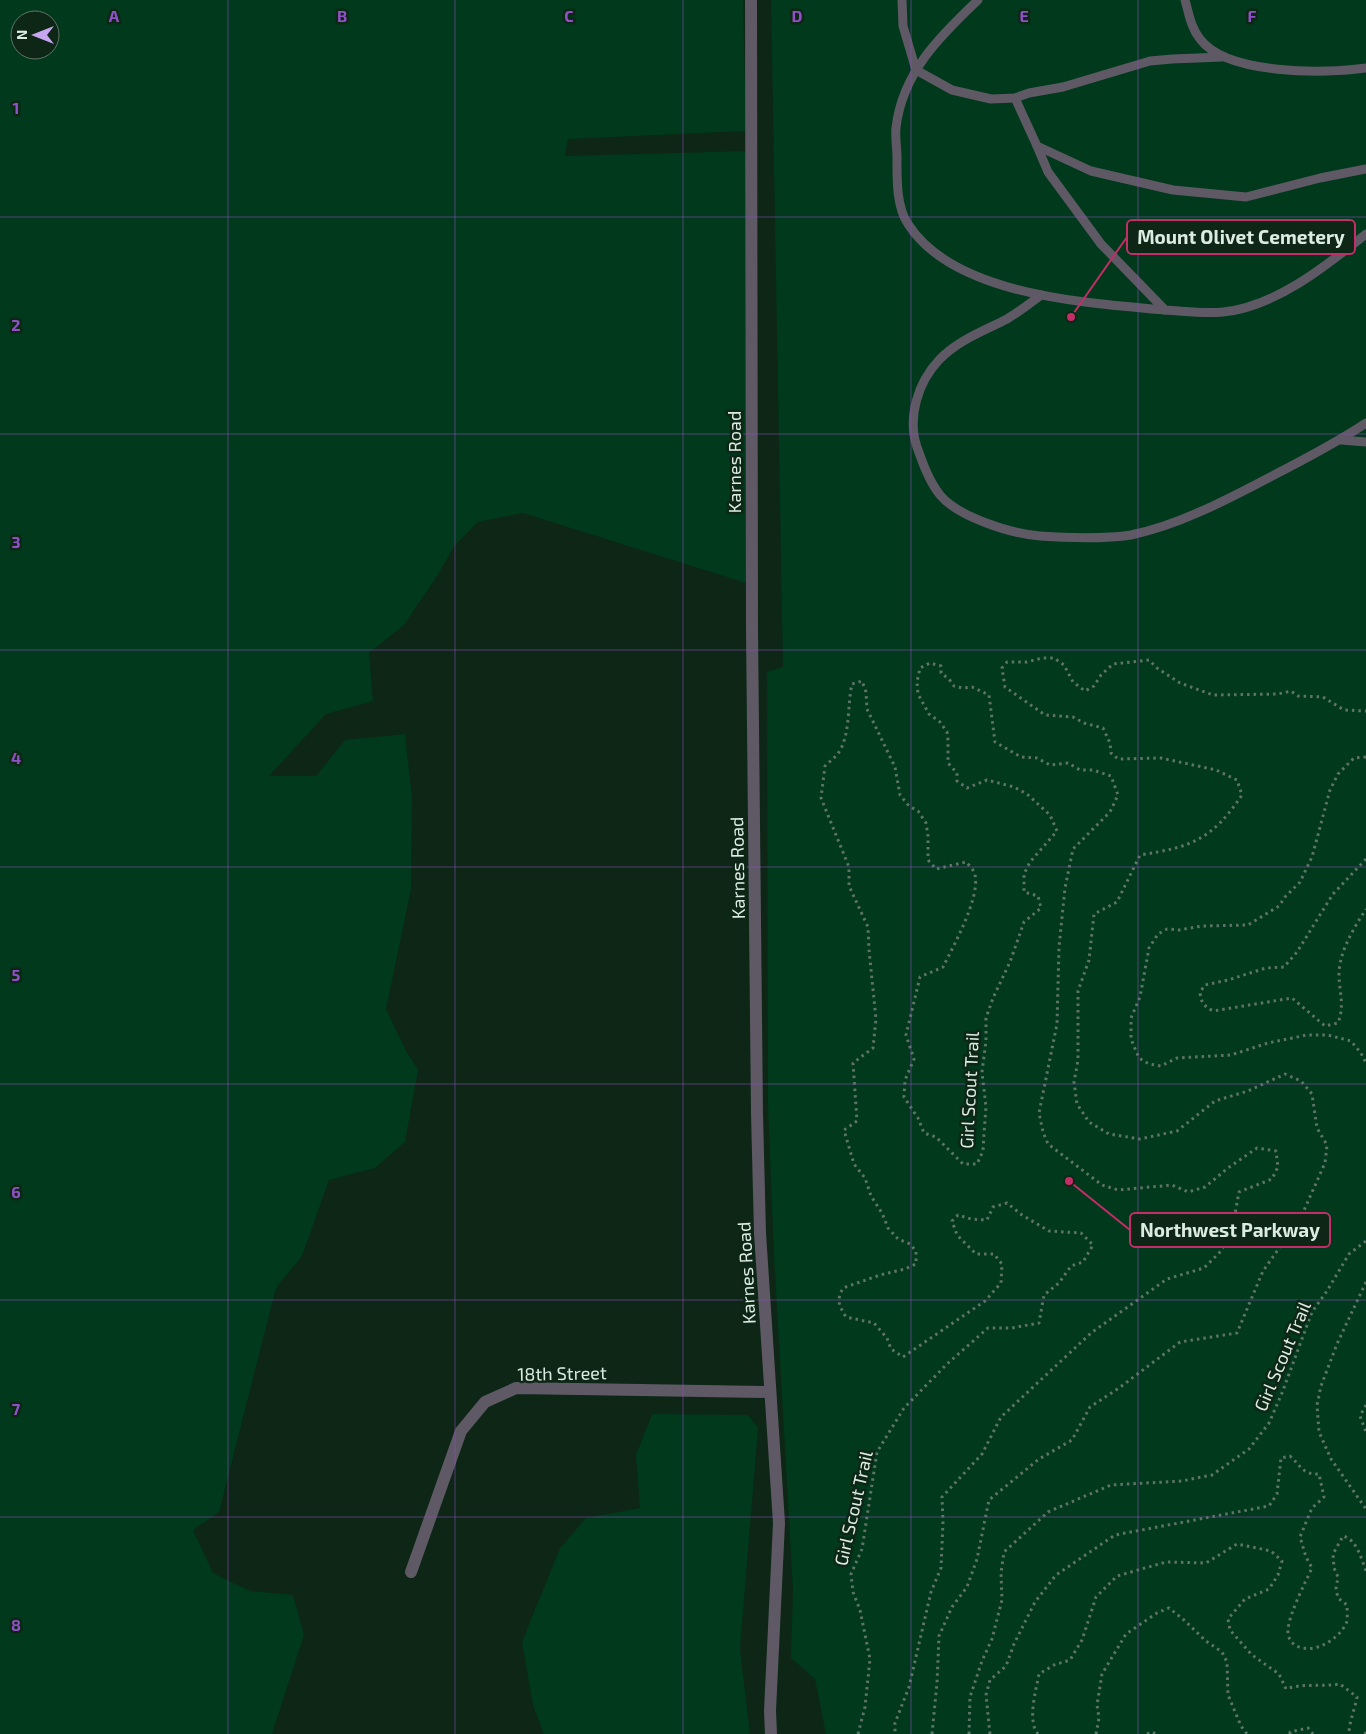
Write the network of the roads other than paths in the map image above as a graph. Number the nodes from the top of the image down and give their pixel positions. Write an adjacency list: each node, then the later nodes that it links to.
1 (751, 0): 17 (street, Karnes Road)
2 (902, 0): 7 (lane)
3 (978, 0): 7 (lane)
4 (1186, 0): 5 (lane)
5 (1222, 56): 6 (lane); 8 (lane)
6 (1366, 68)
7 (916, 70): 8 (lane); 12 (lane)
8 (1015, 98): 9 (lane)
9 (1037, 146): 10 (lane); 13 (lane)
10 (1366, 169)
11 (1366, 234): 13 (lane)
12 (1041, 295): 13 (lane); 15 (lane)
13 (1165, 310)
14 (1366, 423): 15 (lane)
15 (1341, 440): 16 (lane)
16 (1366, 442)
17 (770, 1392): 18 (street, 18th Street); 19 (street, Karnes Road)
18 (411, 1572)
19 (771, 1734)

